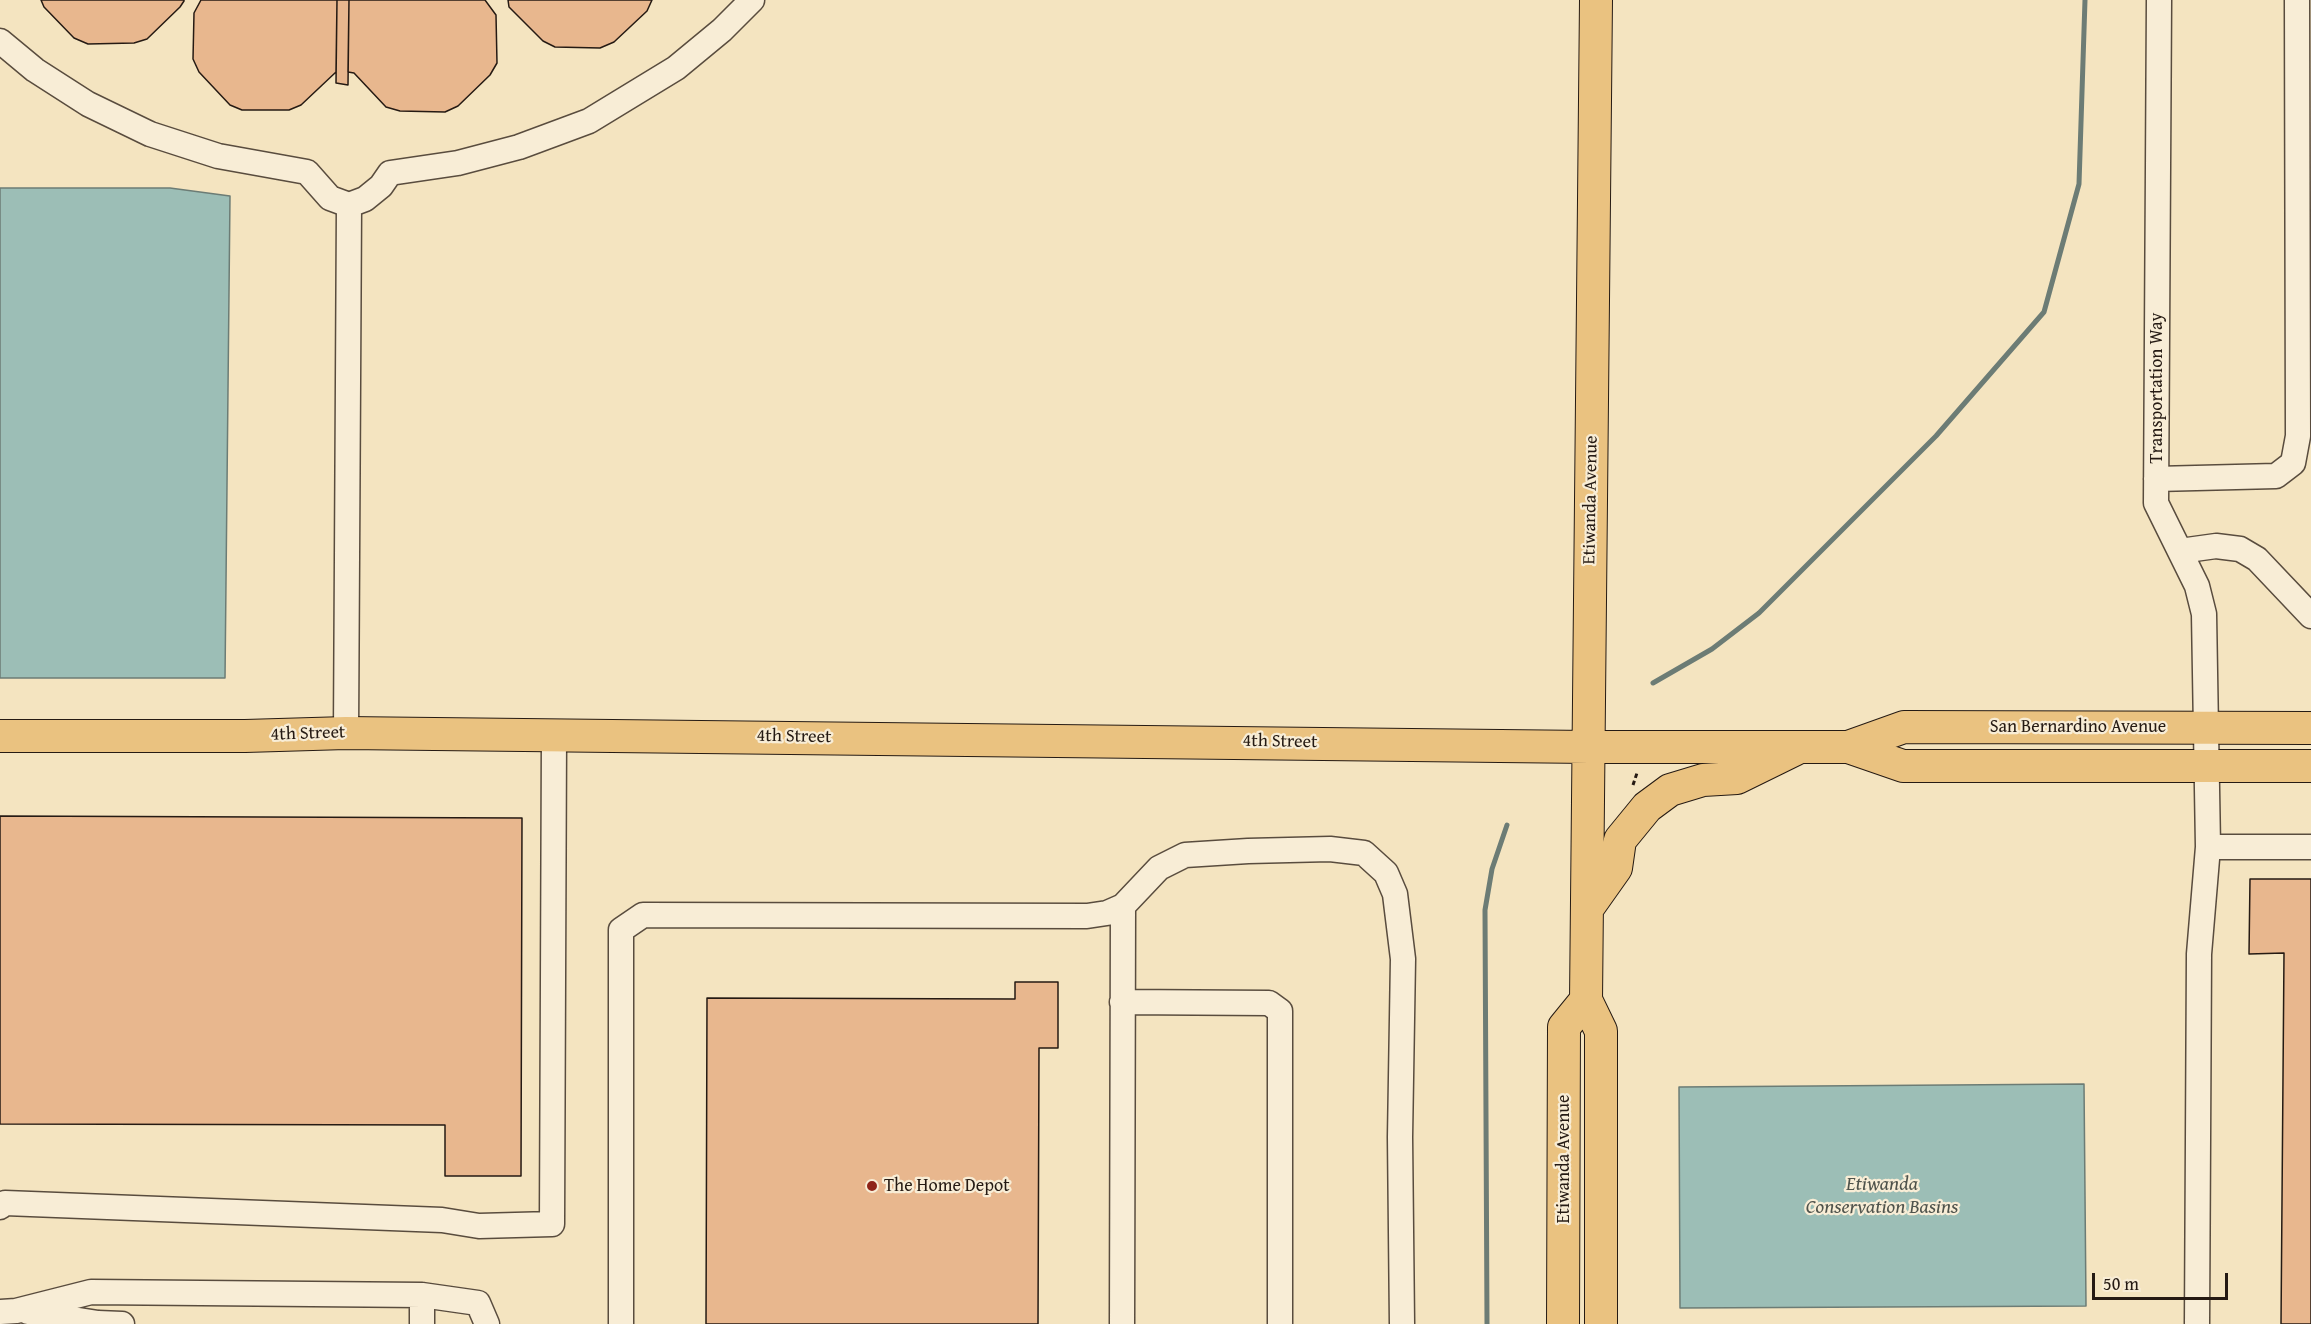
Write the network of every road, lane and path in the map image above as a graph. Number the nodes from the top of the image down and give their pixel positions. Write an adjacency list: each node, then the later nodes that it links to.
1 (753, 0): 6 (lane)
2 (1596, 0): 15 (main road, Etiwanda Avenue)
3 (2159, 0): 7 (lane, Transportation Way)
4 (2297, 0): 7 (lane)
5 (0, 41): 6 (lane)
6 (349, 205): 12 (lane)
7 (2156, 479): 8 (lane, Transportation Way)
8 (2180, 551): 9 (lane); 10 (lane, Transportation Way)
9 (2311, 616)
10 (2207, 728): 11 (main road, San Bernardino Avenue); 17 (main road, San Bernardino Avenue); 18 (lane, Transportation Way)
11 (2311, 728)
12 (346, 733): 13 (main road, 4th Street); 14 (main road, 4th Street)
13 (554, 735): 15 (main road, 4th Street); 26 (lane)
14 (0, 736)
15 (1588, 747): 16 (main road, San Bernardino Avenue); 23 (main road, Etiwanda Avenue)
16 (1802, 747): 17 (main road, San Bernardino Avenue); 23 (main road)
17 (1848, 747): 18 (main road, San Bernardino Avenue)
18 (2206, 766): 19 (main road, San Bernardino Avenue); 20 (lane, Transportation Way)
19 (2311, 766)
20 (2208, 847): 21 (lane); 38 (lane, Transportation Way)
21 (2311, 847)
22 (1123, 906): 25 (lane); 32 (lane); 35 (lane)
23 (1587, 909): 24 (main road, Etiwanda Avenue)
24 (1586, 1000): 36 (main road, Etiwanda Avenue); 37 (main road, Etiwanda Avenue)
25 (1122, 1002): 33 (lane); 34 (lane)
26 (0, 1207)
27 (422, 1295): 28 (lane); 30 (lane); 31 (lane)
28 (10, 1311): 29 (lane)
29 (122, 1324)
30 (422, 1324)
31 (487, 1324)
32 (621, 1324)
33 (1122, 1324)
34 (1280, 1324)
35 (1402, 1324)
36 (1563, 1324)
37 (1601, 1324)
38 (2197, 1324)

